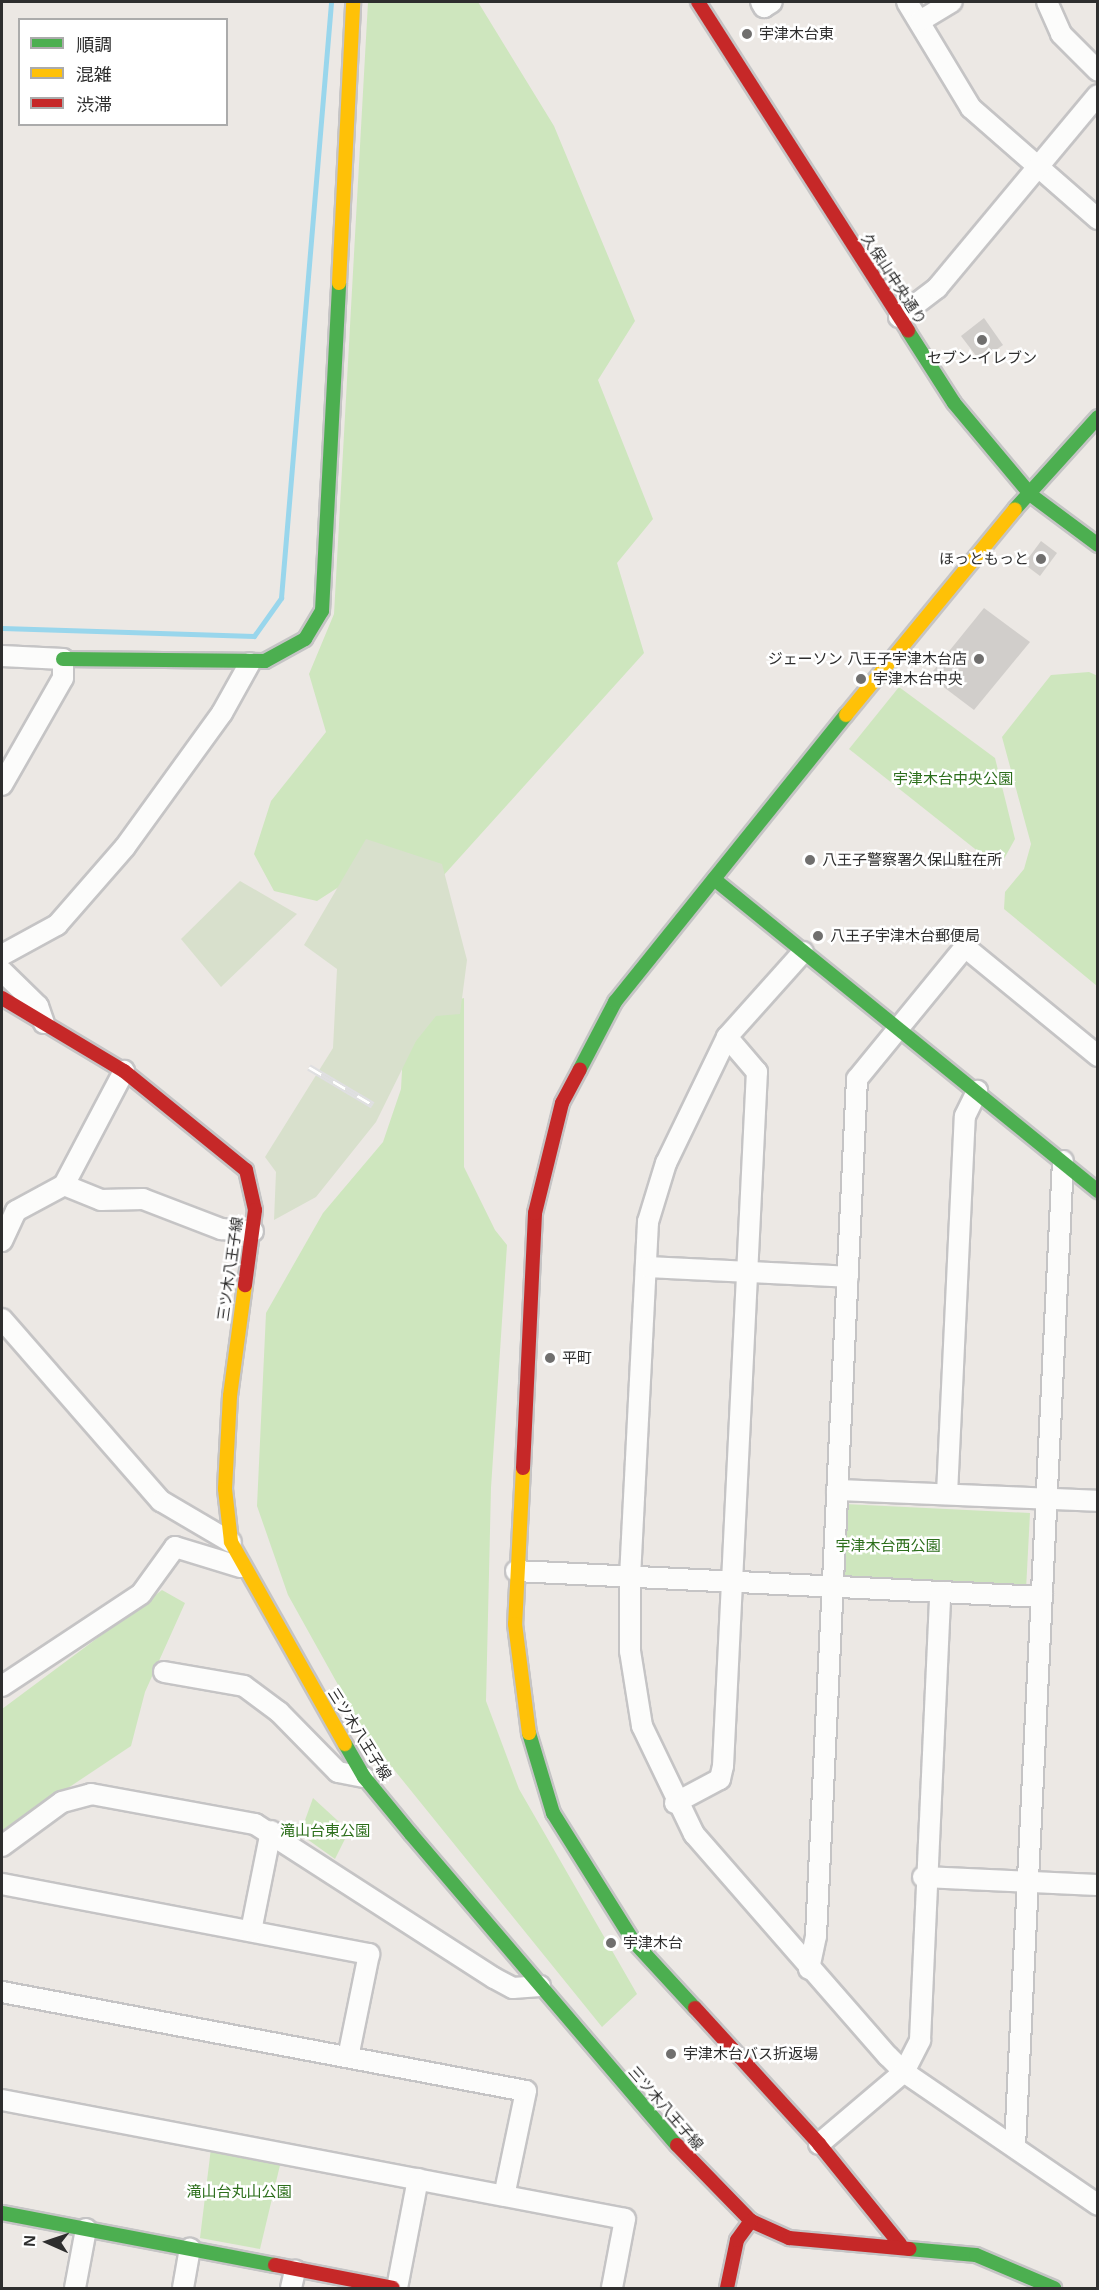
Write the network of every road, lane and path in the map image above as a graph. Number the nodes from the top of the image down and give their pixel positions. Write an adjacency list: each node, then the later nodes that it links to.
1 (353, 2): 19 (street)
2 (698, 2): 13 (street, 久保山中央通り)
3 (760, 2): 4 (street)
4 (772, 2)
5 (907, 2): 8 (street)
6 (952, 2): 8 (street)
7 (1047, 2): 9 (street)
8 (920, 21): 11 (street)
9 (1098, 71)
10 (1098, 95): 11 (street)
11 (1037, 167): 12 (street); 13 (street)
12 (1098, 219)
13 (899, 317): 15 (street, 久保山中央通り)
14 (1098, 417): 15 (street)
15 (1031, 495): 16 (street, 久保山中央通り); 21 (street)
16 (1098, 545)
17 (2, 656): 18 (street)
18 (63, 659): 19 (street); 20 (street)
19 (250, 663): 23 (street)
20 (2, 786)
21 (714, 879): 22 (street); 48 (street)
22 (803, 952): 27 (street); 28 (street)
23 (2, 955)
24 (2, 971): 26 (street)
25 (2, 998): 26 (street, 三ツ木八王子線)
26 (44, 1023): 30 (street, 三ツ木八王子線)
27 (896, 1029): 29 (street); 31 (street); 40 (street)
28 (727, 1037): 38 (street); 39 (street)
29 (1098, 1056)
30 (124, 1071): 33 (street); 36 (street, 三ツ木八王子線)
31 (977, 1091): 32 (street); 43 (street)
32 (1063, 1161): 34 (street); 44 (street)
33 (64, 1185): 35 (street); 36 (street)
34 (1098, 1191)
35 (9, 1207): 37 (street)
36 (253, 1231): 46 (street, 三ツ木八王子線)
37 (2, 1241)
38 (647, 1266): 39 (street); 49 (street)
39 (748, 1272): 40 (street); 50 (street)
40 (848, 1277): 42 (street)
41 (2, 1318): 46 (street)
42 (837, 1490): 43 (street); 51 (street)
43 (947, 1494): 44 (street)
44 (1047, 1498): 45 (street); 53 (street)
45 (1098, 1501)
46 (231, 1542): 47 (street, 三ツ木八王子線)
47 (241, 1567): 55 (street); 56 (street, 三ツ木八王子線)
48 (516, 1571): 49 (street); 71 (street)
49 (630, 1577): 50 (street); 57 (street)
50 (731, 1583): 51 (street); 57 (street)
51 (833, 1587): 52 (street); 65 (street)
52 (940, 1592): 53 (street); 60 (street)
53 (1041, 1597): 61 (street)
54 (164, 1672): 56 (street)
55 (2, 1686)
56 (364, 1777): 66 (street, 三ツ木八王子線)
57 (675, 1803): 65 (street)
58 (271, 1830): 59 (street); 64 (street); 66 (street)
59 (2, 1846)
60 (923, 1878): 61 (street); 69 (street)
61 (1027, 1882): 63 (street); 72 (street)
62 (2, 1884): 64 (street)
63 (1098, 1885)
64 (251, 1931): 68 (street)
65 (809, 1969): 69 (street)
66 (540, 1986): 77 (street, 三ツ木八王子線)
67 (2, 1992): 68 (street)
68 (348, 2057): 74 (street)
69 (904, 2072): 71 (street); 72 (street)
70 (2, 2100): 73 (street)
71 (819, 2144): 79 (street)
72 (1015, 2146): 75 (street)
73 (418, 2179): 74 (street); 85 (street)
74 (504, 2196): 86 (street)
75 (1098, 2205)
76 (2, 2213): 78 (street)
77 (751, 2221): 79 (street, 三ツ木八王子線); 87 (street)
78 (86, 2229): 80 (street); 82 (street)
79 (900, 2244): 88 (street, 三ツ木八王子線)
80 (190, 2249): 81 (street); 83 (street)
81 (293, 2279): 84 (street)
82 (75, 2289)
83 (183, 2289)
84 (393, 2289)
85 (397, 2289)
86 (612, 2289)
87 (727, 2289)
88 (1054, 2289)

